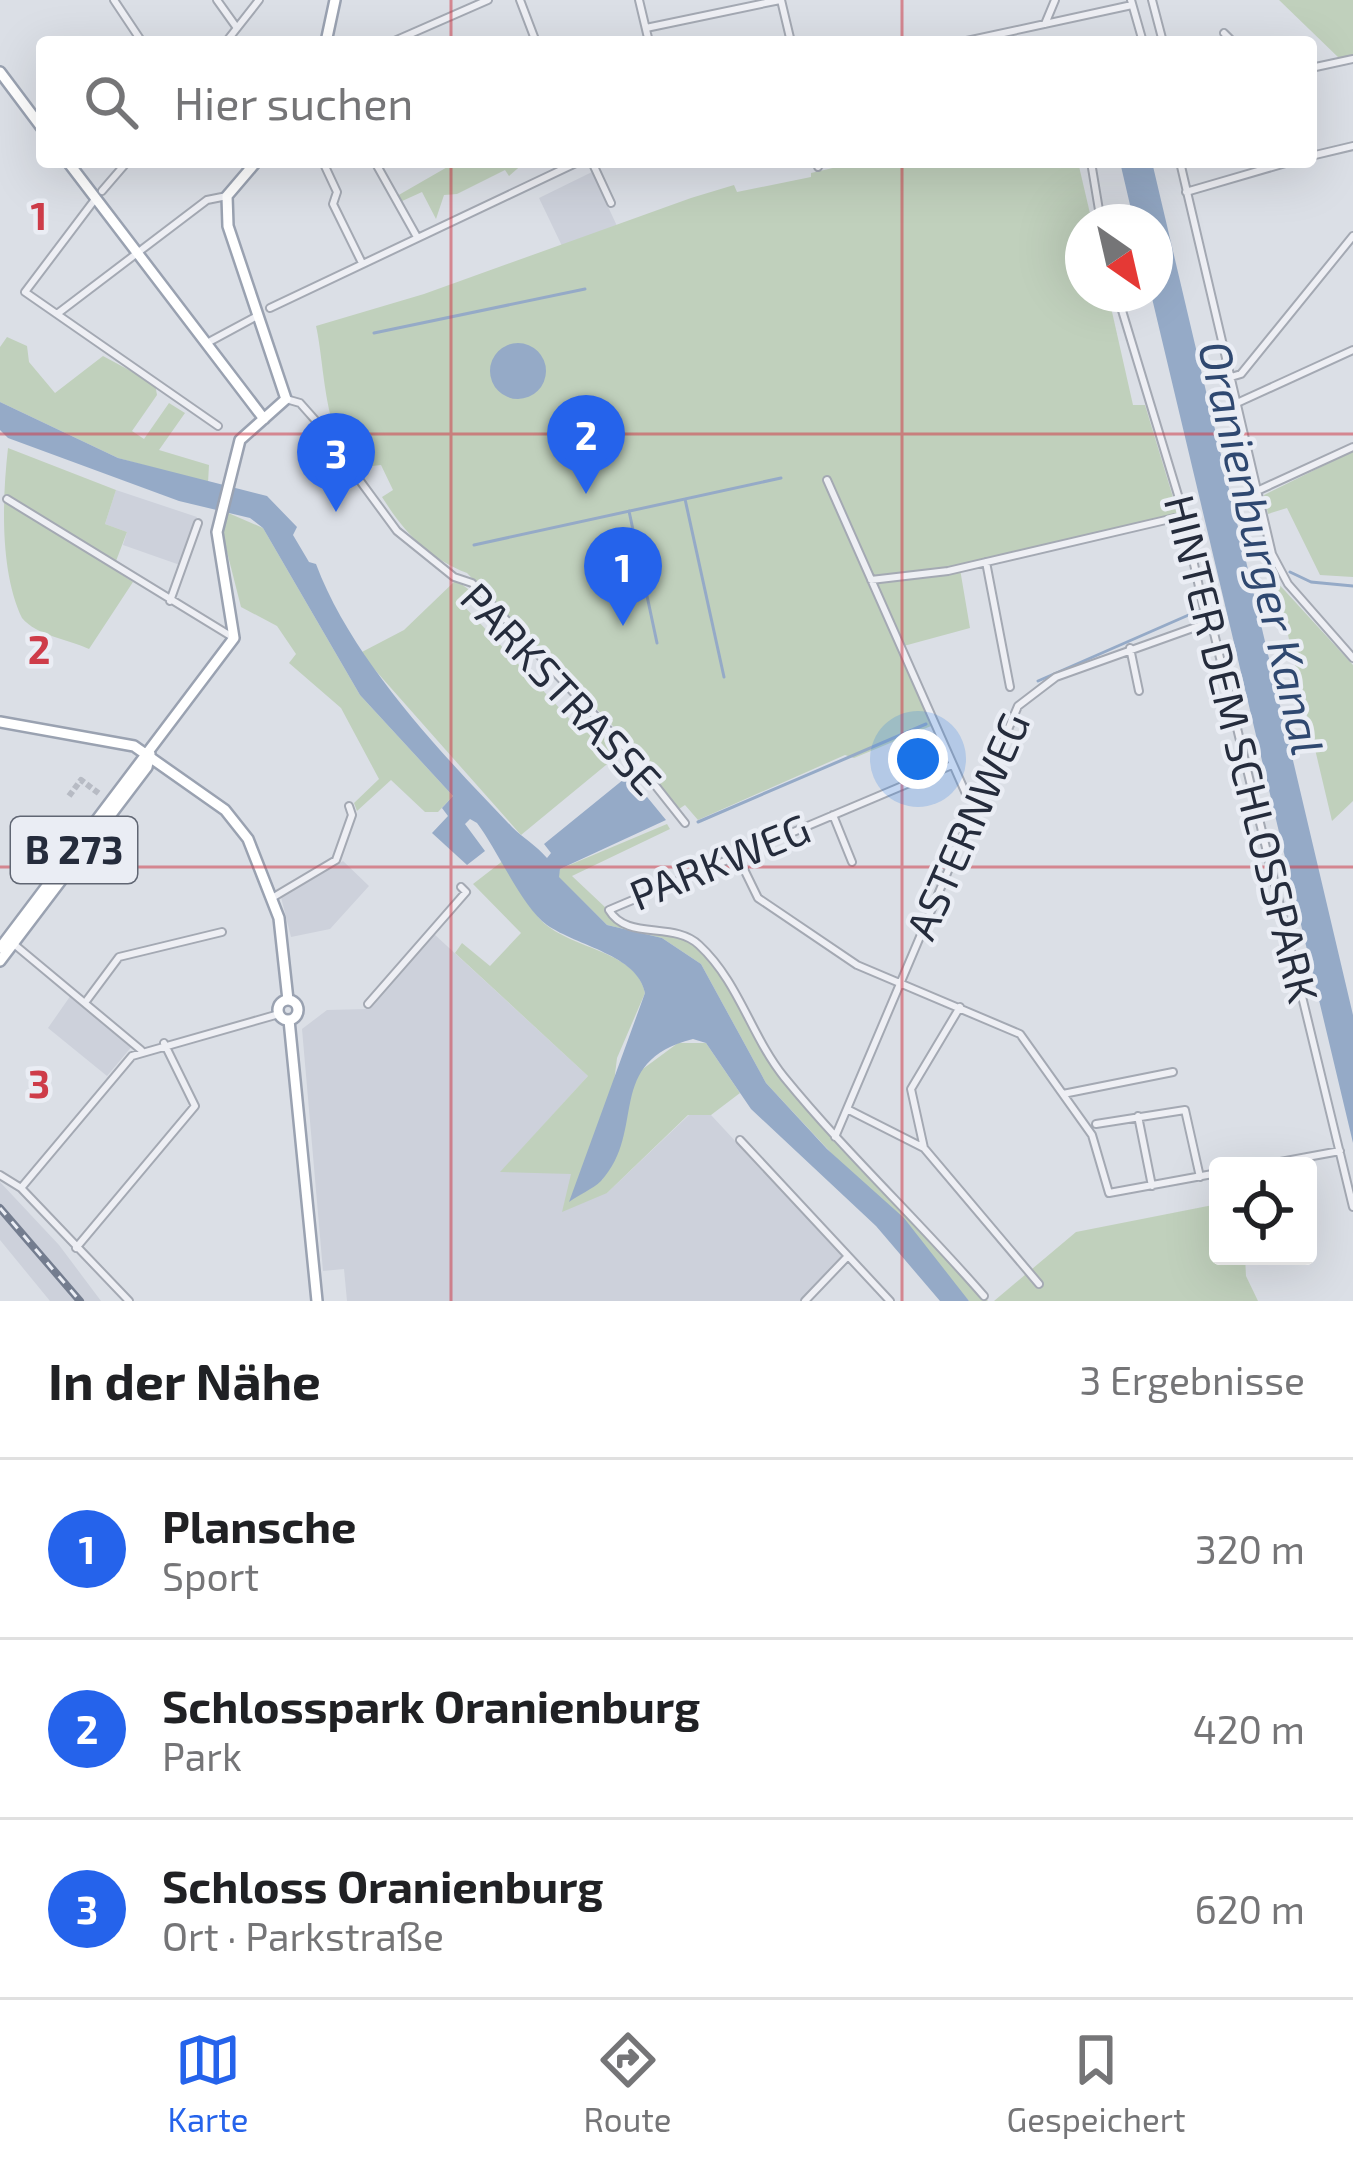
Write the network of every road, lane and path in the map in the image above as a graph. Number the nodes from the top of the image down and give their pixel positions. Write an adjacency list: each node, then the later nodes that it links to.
1 (114, 0): 16 (street)
2 (217, 0): 13 (street)
3 (259, 0): 13 (street)
4 (335, 0): 18 (main road)
5 (488, 0): 19 (street)
6 (639, 0): 14 (street)
7 (781, 0): 14 (street); 22 (street)
8 (1054, 0): 12 (street)
9 (1152, 0): 25 (street)
10 (518, 2): 20 (street)
11 (1131, 3): 12 (street); 24 (street)
12 (1045, 24): 23 (street)
13 (237, 28): 17 (street)
14 (646, 28): 21 (street)
15 (1224, 33): 26 (street)
16 (138, 36)
17 (231, 36)
18 (327, 36)
19 (406, 36)
20 (533, 36)
21 (648, 36)
22 (790, 36)
23 (999, 36)
24 (1141, 36)
25 (1161, 36)
26 (1227, 36)
27 (1353, 59): 28 (street)
28 (1317, 67)
29 (0, 72): 30 (main road)
30 (36, 120)
31 (1353, 146): 32 (street)
32 (1317, 155)
33 (74, 168): 44 (main road)
34 (122, 168): 44 (street)
35 (251, 168): 45 (main road)
36 (326, 168): 51 (street)
37 (378, 168): 49 (street)
38 (565, 168): 49 (street)
39 (595, 168): 46 (street)
40 (1092, 168): 47 (street)
41 (1181, 168): 43 (street)
42 (1268, 168): 43 (street)
43 (1186, 192): 58 (street)
44 (99, 195): 50 (main road); 54 (street)
45 (227, 196): 50 (street); 55 (main road)
46 (611, 203)
47 (1098, 204)
48 (1353, 236): 58 (street)
49 (417, 237): 51 (street)
50 (136, 251): 54 (street); 56 (main road)
51 (362, 263): 52 (street)
52 (270, 308)
53 (1123, 312): 67 (street, HINTER DEM SCHLOSSPARK)
54 (57, 314): 62 (street)
55 (259, 315): 56 (street); 59 (main road)
56 (207, 344): 61 (main road)
57 (1353, 350): 60 (street)
58 (1232, 377): 60 (street)
59 (286, 395): 61 (main road); 84 (street, PARKSTRASSE)
60 (1237, 403): 65 (street)
61 (264, 419): 73 (main road)
62 (218, 426)
63 (1353, 447): 65 (street)
64 (827, 480): 70 (street)
65 (1258, 491): 75 (street)
66 (7, 499): 71 (street)
67 (1183, 516): 69 (street); 72 (street, HINTER DEM SCHLOSSPARK)
68 (198, 523): 71 (street)
69 (986, 562): 70 (street); 76 (street)
70 (871, 580): 80 (street)
71 (170, 601): 73 (street)
72 (1207, 623): 74 (street, ASTERNWEG); 108 (street, HINTER DEM SCHLOSSPARK)
73 (234, 638): 79 (main road, B 273)
74 (1130, 648): 77 (street); 81 (street, ASTERNWEG)
75 (1353, 658)
76 (1010, 687)
77 (1139, 691)
78 (0, 722): 79 (main road)
79 (150, 754): 88 (main road); 90 (main road, B 273)
80 (952, 765): 81 (street); 83 (street, PARKWEG)
81 (975, 802): 92 (street, ASTERNWEG)
82 (349, 806): 88 (street)
83 (833, 815): 85 (street, PARKWEG); 86 (street, PARKWEG)
84 (685, 823)
85 (737, 855): 92 (street); 105 (street, PARKWEG)
86 (852, 862)
87 (461, 886): 95 (street)
88 (272, 898): 94 (main road)
89 (222, 932): 93 (street)
90 (7, 943): 91 (main road, B 273); 93 (street)
91 (0, 961)
92 (900, 983): 96 (street); 102 (street, ASTERNWEG)
93 (87, 1000): 99 (street)
94 (288, 1000): 97 (main road); 97 (main road)
95 (368, 1004)
96 (960, 1007): 101 (street); 107 (street)
97 (284, 1017): 98 (street); 121 (main road)
98 (164, 1043): 99 (street); 116 (street)
99 (141, 1049): 114 (street)
100 (1173, 1072): 101 (street)
101 (1063, 1094): 113 (street)
102 (849, 1110): 105 (street, ASTERNWEG); 107 (street)
103 (1138, 1116): 104 (street); 112 (street); 113 (street)
104 (1096, 1124)
105 (835, 1137): 119 (street)
106 (740, 1140): 117 (street)
107 (924, 1148): 118 (street)
108 (1340, 1151): 109 (street); 115 (street, HINTER DEM SCHLOSSPARK)
109 (1307, 1157)
110 (0, 1175): 114 (street)
111 (1209, 1175): 112 (street)
112 (1200, 1177): 113 (street)
113 (1152, 1186)
114 (21, 1188): 116 (street)
115 (1353, 1208)
116 (76, 1248): 120 (street)
117 (848, 1256): 122 (street); 123 (street)
118 (1039, 1284)
119 (984, 1296)
120 (130, 1301)
121 (317, 1301)
122 (805, 1301)
123 (890, 1301)

